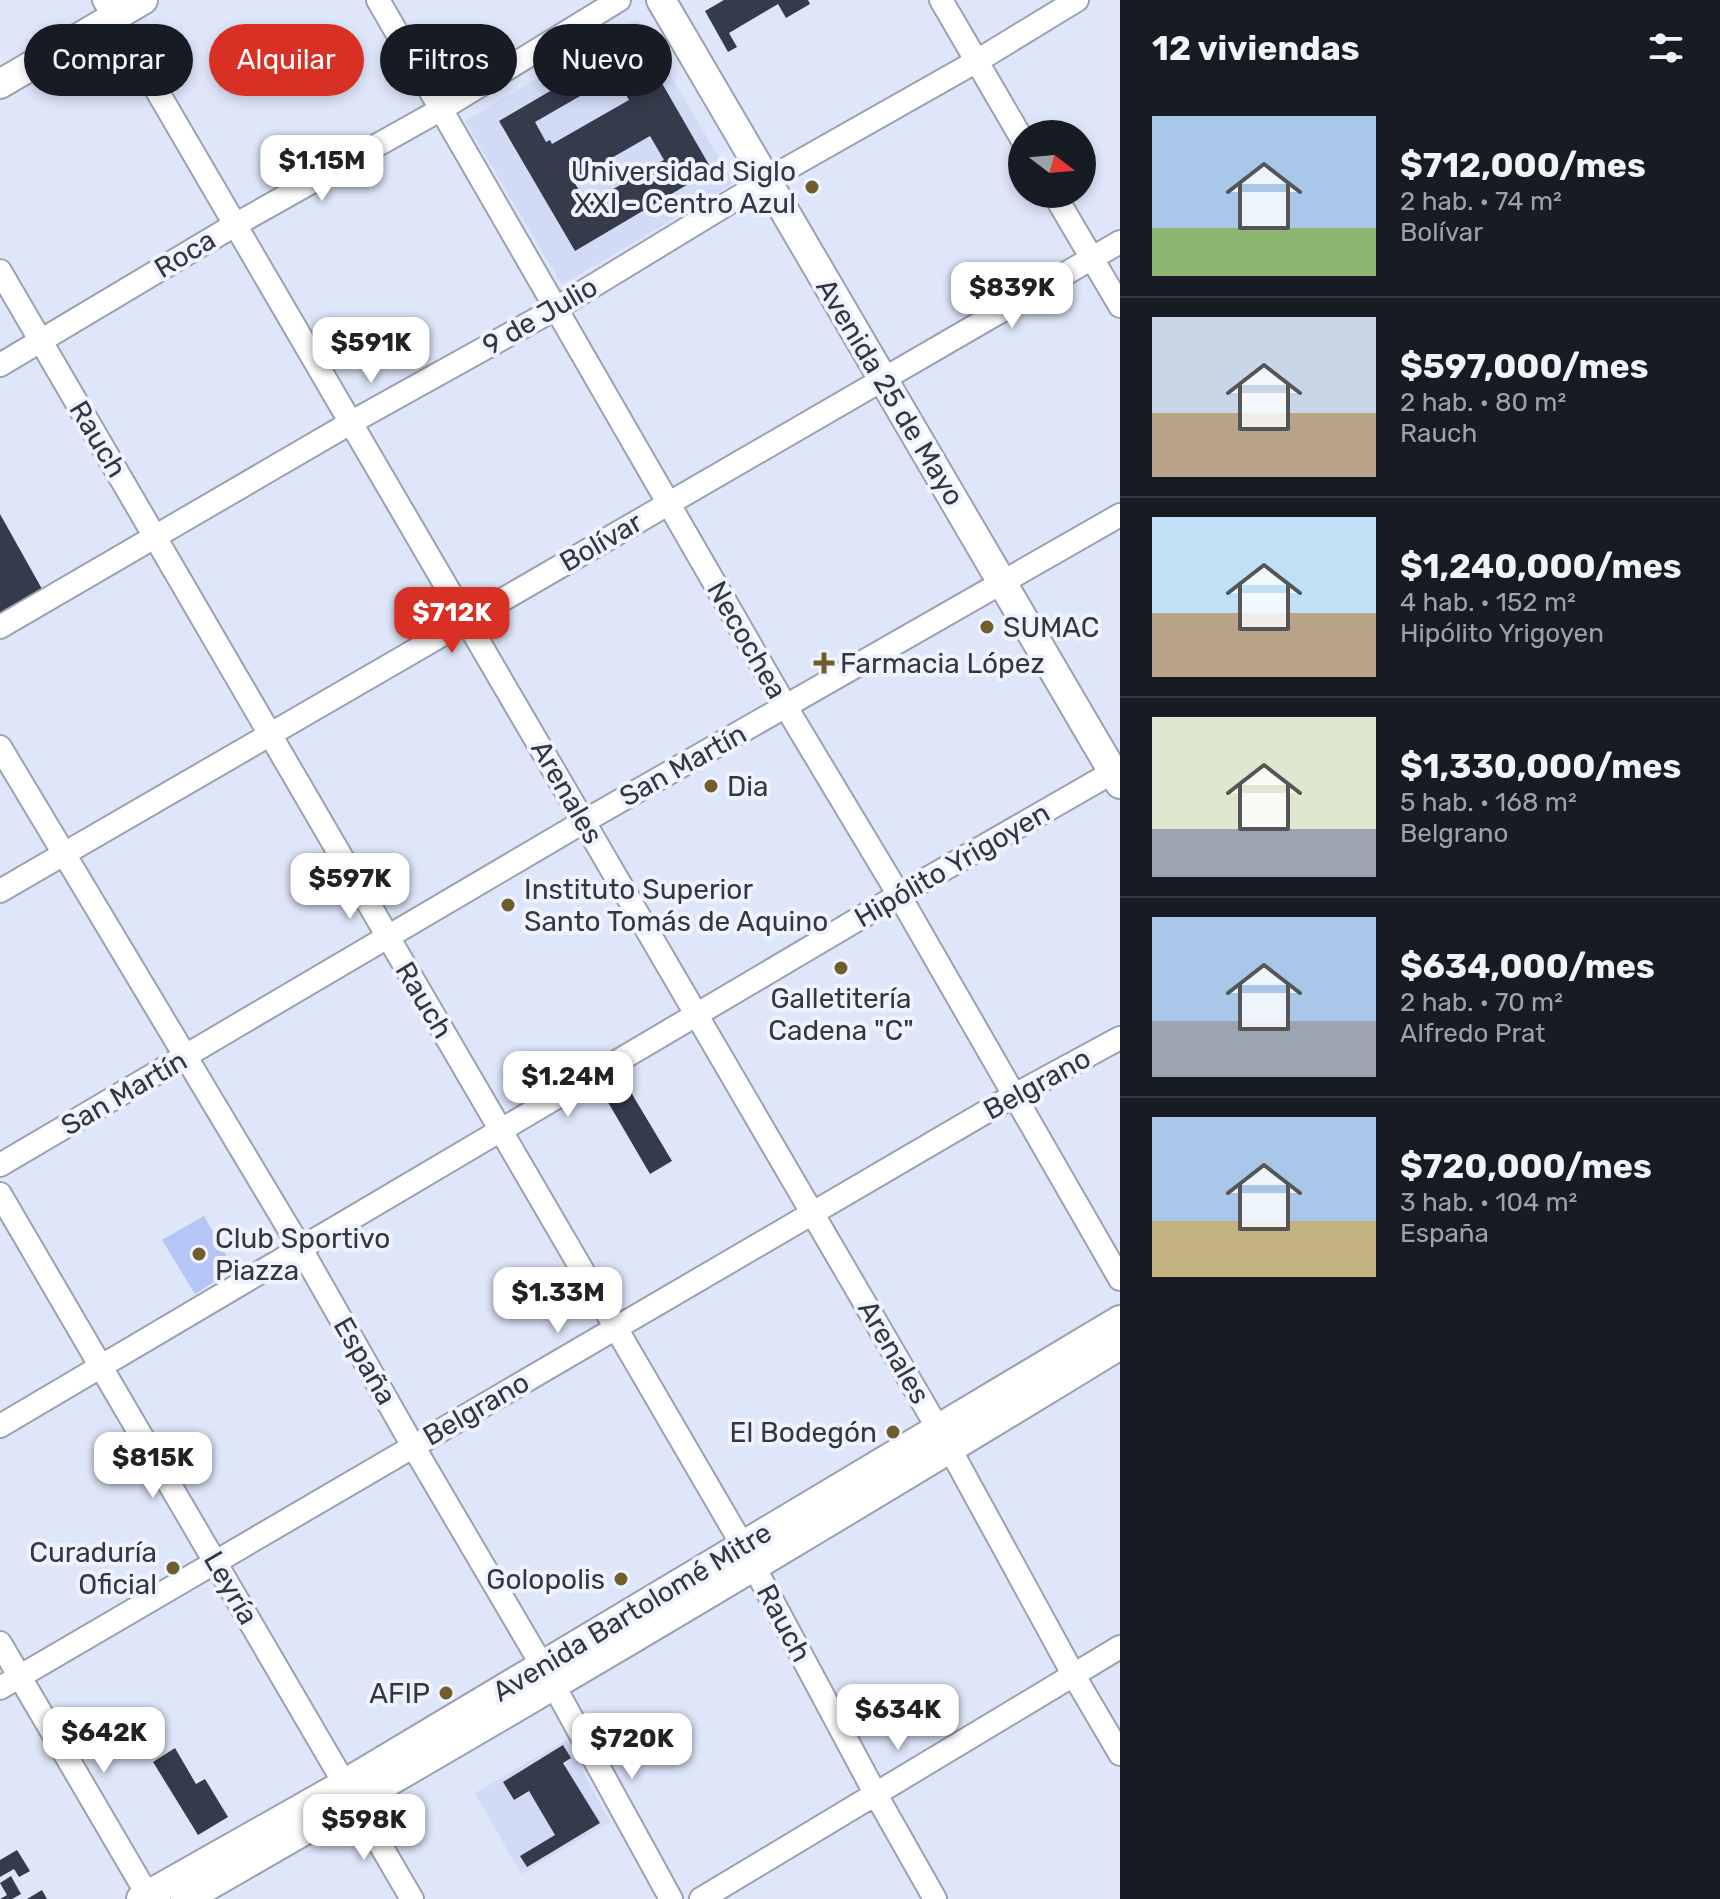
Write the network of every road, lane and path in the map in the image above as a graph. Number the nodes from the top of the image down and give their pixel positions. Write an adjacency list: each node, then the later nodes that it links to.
1 (143, 0): 7 (main road)
2 (378, 0): 10 (street, Necochea)
3 (619, 0): 10 (street, Roca)
4 (661, 0): 12 (main road, Avenida 25 de Mayo)
5 (941, 0): 8 (street)
6 (1077, 0): 8 (street, 9 de Julio)
7 (109, 8): 9 (main road); 14 (street, Arenales)
8 (977, 61): 11 (street); 12 (street, 9 de Julio)
9 (0, 84)
10 (440, 110): 14 (street, Roca); 19 (street, Necochea)
11 (1011, 120)
12 (765, 181): 19 (street, 9 de Julio); 22 (main road, Avenida 25 de Mayo)
13 (1062, 208): 16 (street)
14 (233, 226): 20 (street, Roca); 23 (street, Arenales)
15 (1120, 242): 16 (street, Bolívar)
16 (1092, 258): 18 (street); 22 (street, Bolívar)
17 (0, 271): 20 (street, Rauch)
18 (1120, 306)
19 (555, 309): 23 (street, 9 de Julio); 24 (street, Necochea)
20 (40, 341): 21 (street, Roca); 26 (street, Rauch)
21 (0, 365)
22 (882, 379): 24 (street, Bolívar); 27 (main road, Avenida 25 de Mayo)
23 (352, 422): 26 (street, 9 de Julio); 28 (street, Arenales)
24 (668, 503): 28 (street, Bolívar); 30 (street, Necochea)
25 (1120, 515): 27 (street, San Martín)
26 (156, 537): 29 (street, 9 de Julio); 31 (street, Rauch)
27 (1002, 582): 30 (street, San Martín); 33 (main road, Avenida 25 de Mayo)
28 (467, 620): 31 (street, Bolívar); 34 (street, Arenales)
29 (0, 627)
30 (786, 707): 34 (street, San Martín); 37 (street, Necochea)
31 (271, 734): 35 (street, Bolívar); 38 (street, Rauch)
32 (0, 747): 35 (street, España)
33 (1118, 775): 37 (street, Hipólito Yrigoyen)
34 (583, 822): 38 (street, San Martín); 39 (street, Arenales)
35 (65, 854): 36 (street, Bolívar); 41 (street, España)
36 (0, 891)
37 (899, 895): 39 (street, Hipólito Yrigoyen); 42 (street, Necochea)
38 (387, 939): 41 (street, San Martín); 43 (street, Rauch)
39 (698, 1014): 43 (street, Hipólito Yrigoyen); 46 (street, Arenales)
40 (1120, 1038): 42 (street, Belgrano)
41 (185, 1058): 44 (street, San Martín); 47 (street, España)
42 (1013, 1096): 46 (street, Belgrano); 48 (street, Necochea)
43 (503, 1131): 47 (street, Hipólito Yrigoyen); 50 (street, Rauch)
44 (0, 1165)
45 (0, 1194): 52 (street, Leyría)
46 (814, 1214): 50 (street, Belgrano); 54 (street, Arenales)
47 (301, 1249): 52 (street, Hipólito Yrigoyen); 55 (street, España)
48 (1120, 1279)
49 (1120, 1320): 54 (main road, Avenida Bartolomé Mitre)
50 (617, 1328): 55 (street, Belgrano); 56 (street, Rauch)
51 (1120, 1345): 54 (main road, Avenida Bartolomé Mitre)
52 (102, 1368): 53 (street, Hipólito Yrigoyen); 57 (street, Leyría)
53 (0, 1426)
54 (944, 1439): 56 (main road, Avenida Bartolomé Mitre); 60 (street, Arenales)
55 (413, 1446): 57 (street, Belgrano); 61 (street, España)
56 (748, 1556): 61 (main road, Avenida Bartolomé Mitre); 66 (street, Rauch)
57 (215, 1561): 62 (street, Belgrano); 65 (street, Leyría)
58 (0, 1643): 62 (street)
59 (1120, 1647): 60 (street)
60 (1073, 1674): 64 (street, Arenales); 66 (street)
61 (548, 1675): 65 (main road, Avenida Bartolomé Mitre); 70 (street, España)
62 (20, 1677): 63 (street, Belgrano); 67 (street)
63 (0, 1688)
64 (1120, 1754)
65 (350, 1792): 67 (main road, Avenida Bartolomé Mitre); 68 (main road, Avenida Bartolomé Mitre); 69 (street, Leyría)
66 (875, 1793): 71 (street); 72 (street, Rauch)
67 (146, 1898)
68 (185, 1899)
69 (412, 1899)
70 (671, 1899)
71 (701, 1899)
72 (935, 1899)

